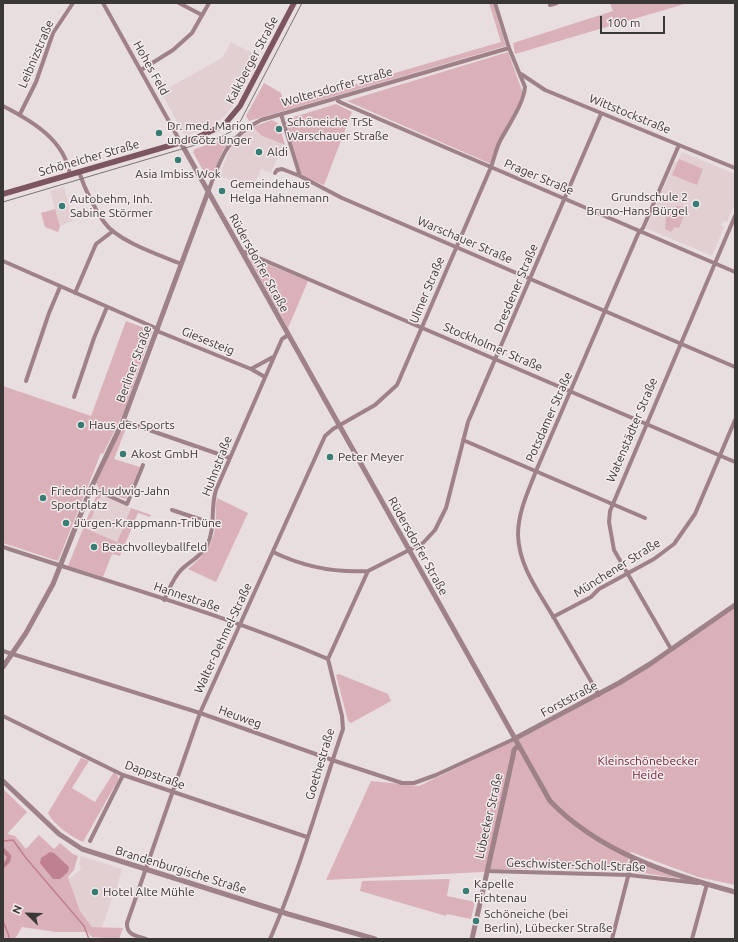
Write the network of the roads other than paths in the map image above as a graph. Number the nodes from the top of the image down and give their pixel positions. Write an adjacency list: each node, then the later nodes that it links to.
1 (73, 3): 15 (street, Leibnizstraße)
2 (103, 3): 11 (street, Hohes Feld)
3 (179, 3): 9 (street)
4 (209, 3): 9 (street)
5 (294, 3): 18 (main road, Kalkberger Straße)
6 (495, 3): 10 (street)
7 (550, 3): 8 (street)
8 (557, 3)
9 (202, 15): 11 (street)
10 (509, 48): 12 (street); 13 (street, Woltersdorfer Straße)
11 (141, 70): 19 (street, Hohes Feld)
12 (520, 74): 17 (street, Wittstockstraße); 21 (street, Ulmer Straße)
13 (337, 98): 16 (street, Woltersdorfer Straße); 21 (street, Prager Straße)
14 (3, 106): 15 (street)
15 (20, 114): 25 (street)
16 (281, 114): 26 (street); 27 (street, Woltersdorfer Straße)
17 (601, 114): 20 (street, Wittstockstraße); 29 (street, Dresdener Straße)
18 (224, 125): 19 (main road, Schöneicher Straße)
19 (181, 143): 23 (main road, Schöneicher Straße); 27 (street, Rüdersdorfer Straße)
20 (679, 145): 22 (street, Wittstockstraße); 32 (street, Potsdamer Straße)
21 (491, 167): 29 (street, Prager Straße); 33 (street, Ulmer Straße)
22 (735, 168)
23 (79, 172): 25 (main road, Schöneicher Straße); 31 (street)
24 (274, 173): 26 (street, Warschauer Straße)
25 (70, 175): 28 (main road, Schöneicher Straße)
26 (300, 176): 33 (street, Warschauer Straße)
27 (208, 192): 34 (street, Rüdersdorfer Straße); 37 (street, Berliner Straße)
28 (3, 194)
29 (566, 198): 32 (street, Prager Straße); 39 (street, Dresdener Straße)
30 (735, 216): 36 (street, Watenstädter Straße)
31 (113, 231): 37 (street); 41 (street)
32 (641, 231): 36 (street, Prager Straße); 43 (street, Potsdamer Straße)
33 (457, 247): 39 (street, Warschauer Straße); 44 (street, Ulmer Straße)
34 (243, 253): 44 (street, Stockholmer Straße); 46 (street, Rüdersdorfer Straße)
35 (3, 261): 40 (street, Giesesteig)
36 (715, 263): 38 (street, Prager Straße); 47 (street, Watenstädter Straße)
37 (181, 264): 45 (street, Berliner Straße)
38 (735, 272)
39 (530, 279): 43 (street, Warschauer Straße); 49 (street, Dresdener Straße)
40 (60, 287): 41 (street, Giesesteig); 53 (street)
41 (75, 293): 42 (street, Giesesteig)
42 (107, 307): 45 (street, Giesesteig); 55 (street)
43 (606, 311): 47 (street, Warschauer Straße); 54 (street, Potsdamer Straße)
44 (422, 327): 49 (street, Stockholmer Straße); 59 (street, Ulmer Straße)
45 (157, 330): 51 (street, Giesesteig); 57 (street, Berliner Straße)
46 (288, 335): 48 (street, Huhnstraße); 59 (street, Rüdersdorfer Straße)
47 (680, 344): 50 (street, Warschauer Straße); 58 (street, Watenstädter Straße)
48 (274, 357): 51 (street); 52 (street, Huhnstraße)
49 (496, 359): 54 (street, Stockholmer Straße); 60 (street, Dresdener Straße)
50 (735, 367)
51 (251, 369): 52 (street, Giesesteig)
52 (265, 377): 62 (street, Huhnstraße)
53 (26, 380)
54 (571, 392): 58 (street, Stockholmer Straße); 65 (street, Potsdamer Straße)
55 (74, 397)
56 (735, 420): 61 (street, Münchener Straße)
57 (123, 421): 62 (street); 66 (street, Berliner Straße)
58 (646, 423): 61 (street, Stockholmer Straße); 67 (street, Watenstädter Straße)
59 (339, 426): 72 (street, Rüdersdorfer Straße); 73 (street, Walter-Dehmel-Straße)
60 (463, 440): 65 (street); 72 (street, Dresdener Straße)
61 (720, 456): 63 (street, Stockholmer Straße); 76 (street, Münchener Straße)
62 (230, 458): 70 (street, Huhnstraße)
63 (735, 462)
64 (143, 465): 66 (street)
65 (536, 471): 67 (street); 79 (street, Potsdamer Straße)
66 (91, 488): 74 (street, Berliner Straße)
67 (612, 504): 69 (street); 76 (street, Watenstädter Straße)
68 (172, 510): 70 (street)
69 (645, 518)
70 (213, 522): 77 (street, Huhnstraße)
71 (3, 547): 74 (street, Hannestraße)
72 (409, 551): 75 (street); 89 (street, Rüdersdorfer Straße)
73 (273, 552): 75 (street); 80 (street, Walter-Dehmel-Straße)
74 (61, 566): 77 (street, Hannestraße); 83 (street, Berliner Straße)
75 (368, 571): 84 (street)
76 (628, 574): 79 (street, Münchener Straße); 81 (street, Watenstädter Straße)
77 (164, 600): 80 (street, Hannestraße)
78 (735, 605): 81 (street, Forststraße)
79 (553, 617): 86 (street, Potsdamer Straße)
80 (240, 625): 84 (street, Hannestraße); 87 (street, Walter-Dehmel-Straße)
81 (671, 649): 86 (street, Forststraße)
82 (3, 651): 83 (street, Heuweg)
83 (12, 654): 85 (street, Berliner Straße); 87 (street, Heuweg)
84 (328, 659): 91 (street, Goethestraße)
85 (3, 667)
86 (599, 694): 89 (street, Forststraße)
87 (200, 713): 91 (street, Heuweg); 95 (street, Walter-Dehmel-Straße)
88 (3, 716): 92 (street, Dappstraße)
89 (514, 740): 90 (street, Rüdersdorfer Straße); 94 (street, Forststraße)
90 (518, 746): 98 (street, Rüdersdorfer Straße); 100 (street, Lübecker Straße)
91 (333, 761): 94 (street, Heuweg); 96 (street, Goethestraße)
92 (123, 775): 95 (street, Dappstraße); 97 (street)
93 (3, 781): 99 (street, Brandenburgische Straße)
94 (400, 782)
95 (173, 792): 96 (street, Dappstraße); 99 (street, Walter-Dehmel-Straße)
96 (308, 837): 104 (street, Goethestraße)
97 (90, 841)
98 (633, 857): 101 (street); 102 (street, Rüdersdorfer Straße)
99 (146, 869): 104 (street, Brandenburgische Straße); 105 (street, Walter-Dehmel-Straße)
100 (486, 871): 101 (street, Geschwister-Scholl-Straße); 108 (street, Lübecker Straße)
101 (629, 875): 102 (street, Geschwister-Scholl-Straße); 109 (street)
102 (707, 884): 103 (street, Geschwister-Scholl-Straße); 110 (street)
103 (735, 892)
104 (282, 912): 106 (street, Goethestraße); 107 (street, Brandenburgische Straße)
105 (146, 939)
106 (270, 939)
107 (376, 939)
108 (472, 939)
109 (612, 939)
110 (692, 939)

